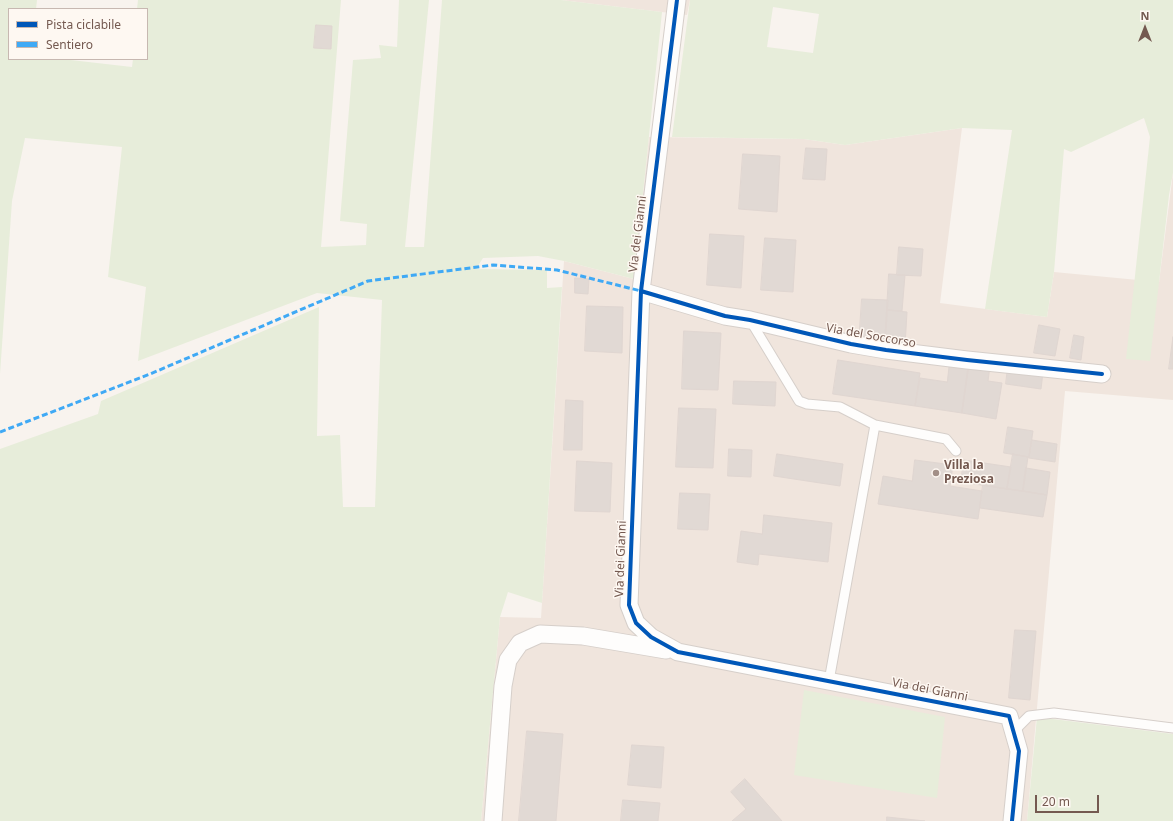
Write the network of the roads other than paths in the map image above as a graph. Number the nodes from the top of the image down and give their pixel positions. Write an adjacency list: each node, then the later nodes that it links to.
1 (677, 0): 2 (street, Via dei Gianni)
2 (641, 291): 3 (street, Via del Soccorso); 7 (street, Via dei Gianni)
3 (750, 320): 4 (street, Via del Soccorso); 5 (lane)
4 (1102, 374)
5 (875, 424): 6 (lane); 8 (lane)
6 (956, 451)
7 (678, 652): 8 (street, Via dei Gianni); 11 (street)
8 (829, 681): 10 (street, Via dei Gianni)
9 (1173, 728): 10 (lane)
10 (1014, 731): 12 (street, Via dei Gianni)
11 (493, 821)
12 (1012, 821)

